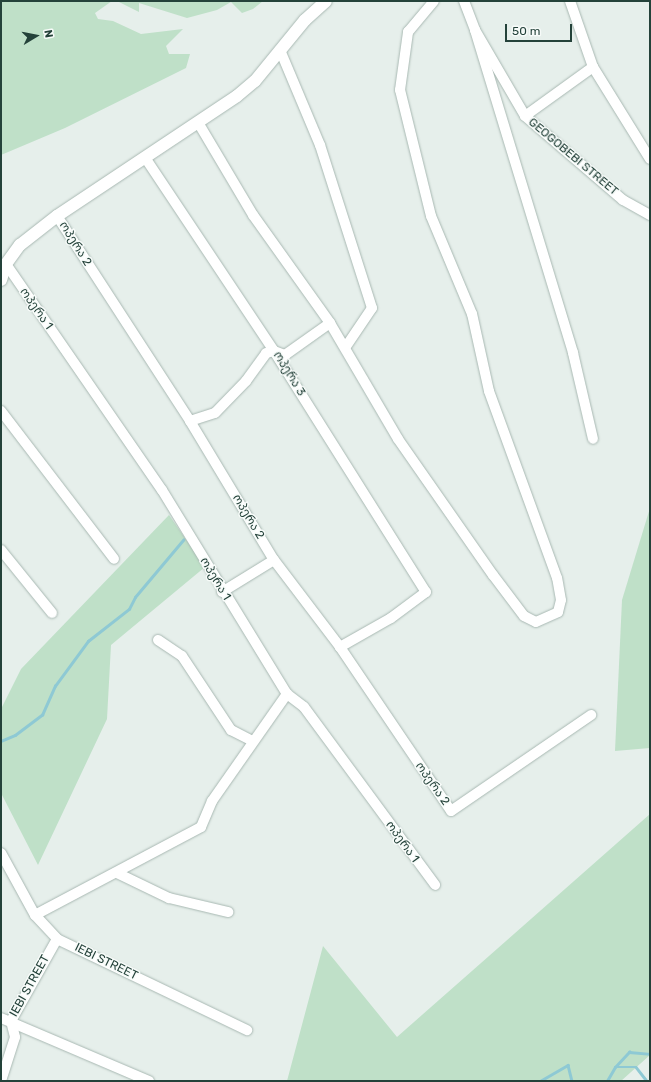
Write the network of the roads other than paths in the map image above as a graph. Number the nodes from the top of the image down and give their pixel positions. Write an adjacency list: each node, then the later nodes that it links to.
1 (326, 1): 6 (street)
2 (434, 1): 17 (street)
3 (464, 1): 5 (street, GEOGOBEBI STREET)
4 (570, 1): 7 (street)
5 (475, 30): 8 (street, GEOGOBEBI STREET); 21 (street)
6 (280, 50): 9 (street); 17 (street)
7 (593, 67): 8 (street); 11 (street)
8 (525, 116): 12 (street, GEOGOBEBI STREET)
9 (199, 124): 10 (street); 16 (street)
10 (146, 159): 13 (street); 18 (street, ოპერა 3)
11 (650, 160)
12 (650, 215)
13 (57, 216): 14 (street); 20 (street, ოპერა 2)
14 (6, 264): 15 (street); 25 (street, ოპერა 1)
15 (1, 280)
16 (330, 323): 17 (street); 18 (street)
17 (345, 348)
18 (274, 351): 20 (street); 28 (street, ოპერა 3)
19 (1, 411): 23 (street)
20 (190, 421): 24 (street, ოპერა 2)
21 (593, 439)
22 (1, 550): 26 (street)
23 (114, 558)
24 (274, 560): 25 (street); 28 (street, ოპერა 2)
25 (222, 592): 29 (street, ოპერა 1)
26 (52, 613)
27 (158, 640): 31 (street)
28 (340, 647): 30 (street, ოპერა 2)
29 (287, 694): 31 (street); 34 (street, ოპერა 1)
30 (591, 715)
31 (253, 741): 33 (street)
32 (1, 853): 36 (street, IEBI STREET)
33 (117, 873): 35 (street); 36 (street)
34 (435, 885)
35 (228, 912)
36 (35, 915): 37 (street, IEBI STREET)
37 (57, 939): 38 (street, IEBI STREET); 39 (street, IEBI STREET)
38 (6, 1019): 40 (street, IEBI STREET); 41 (street)
39 (248, 1030)
40 (1, 1081)
41 (149, 1081)

